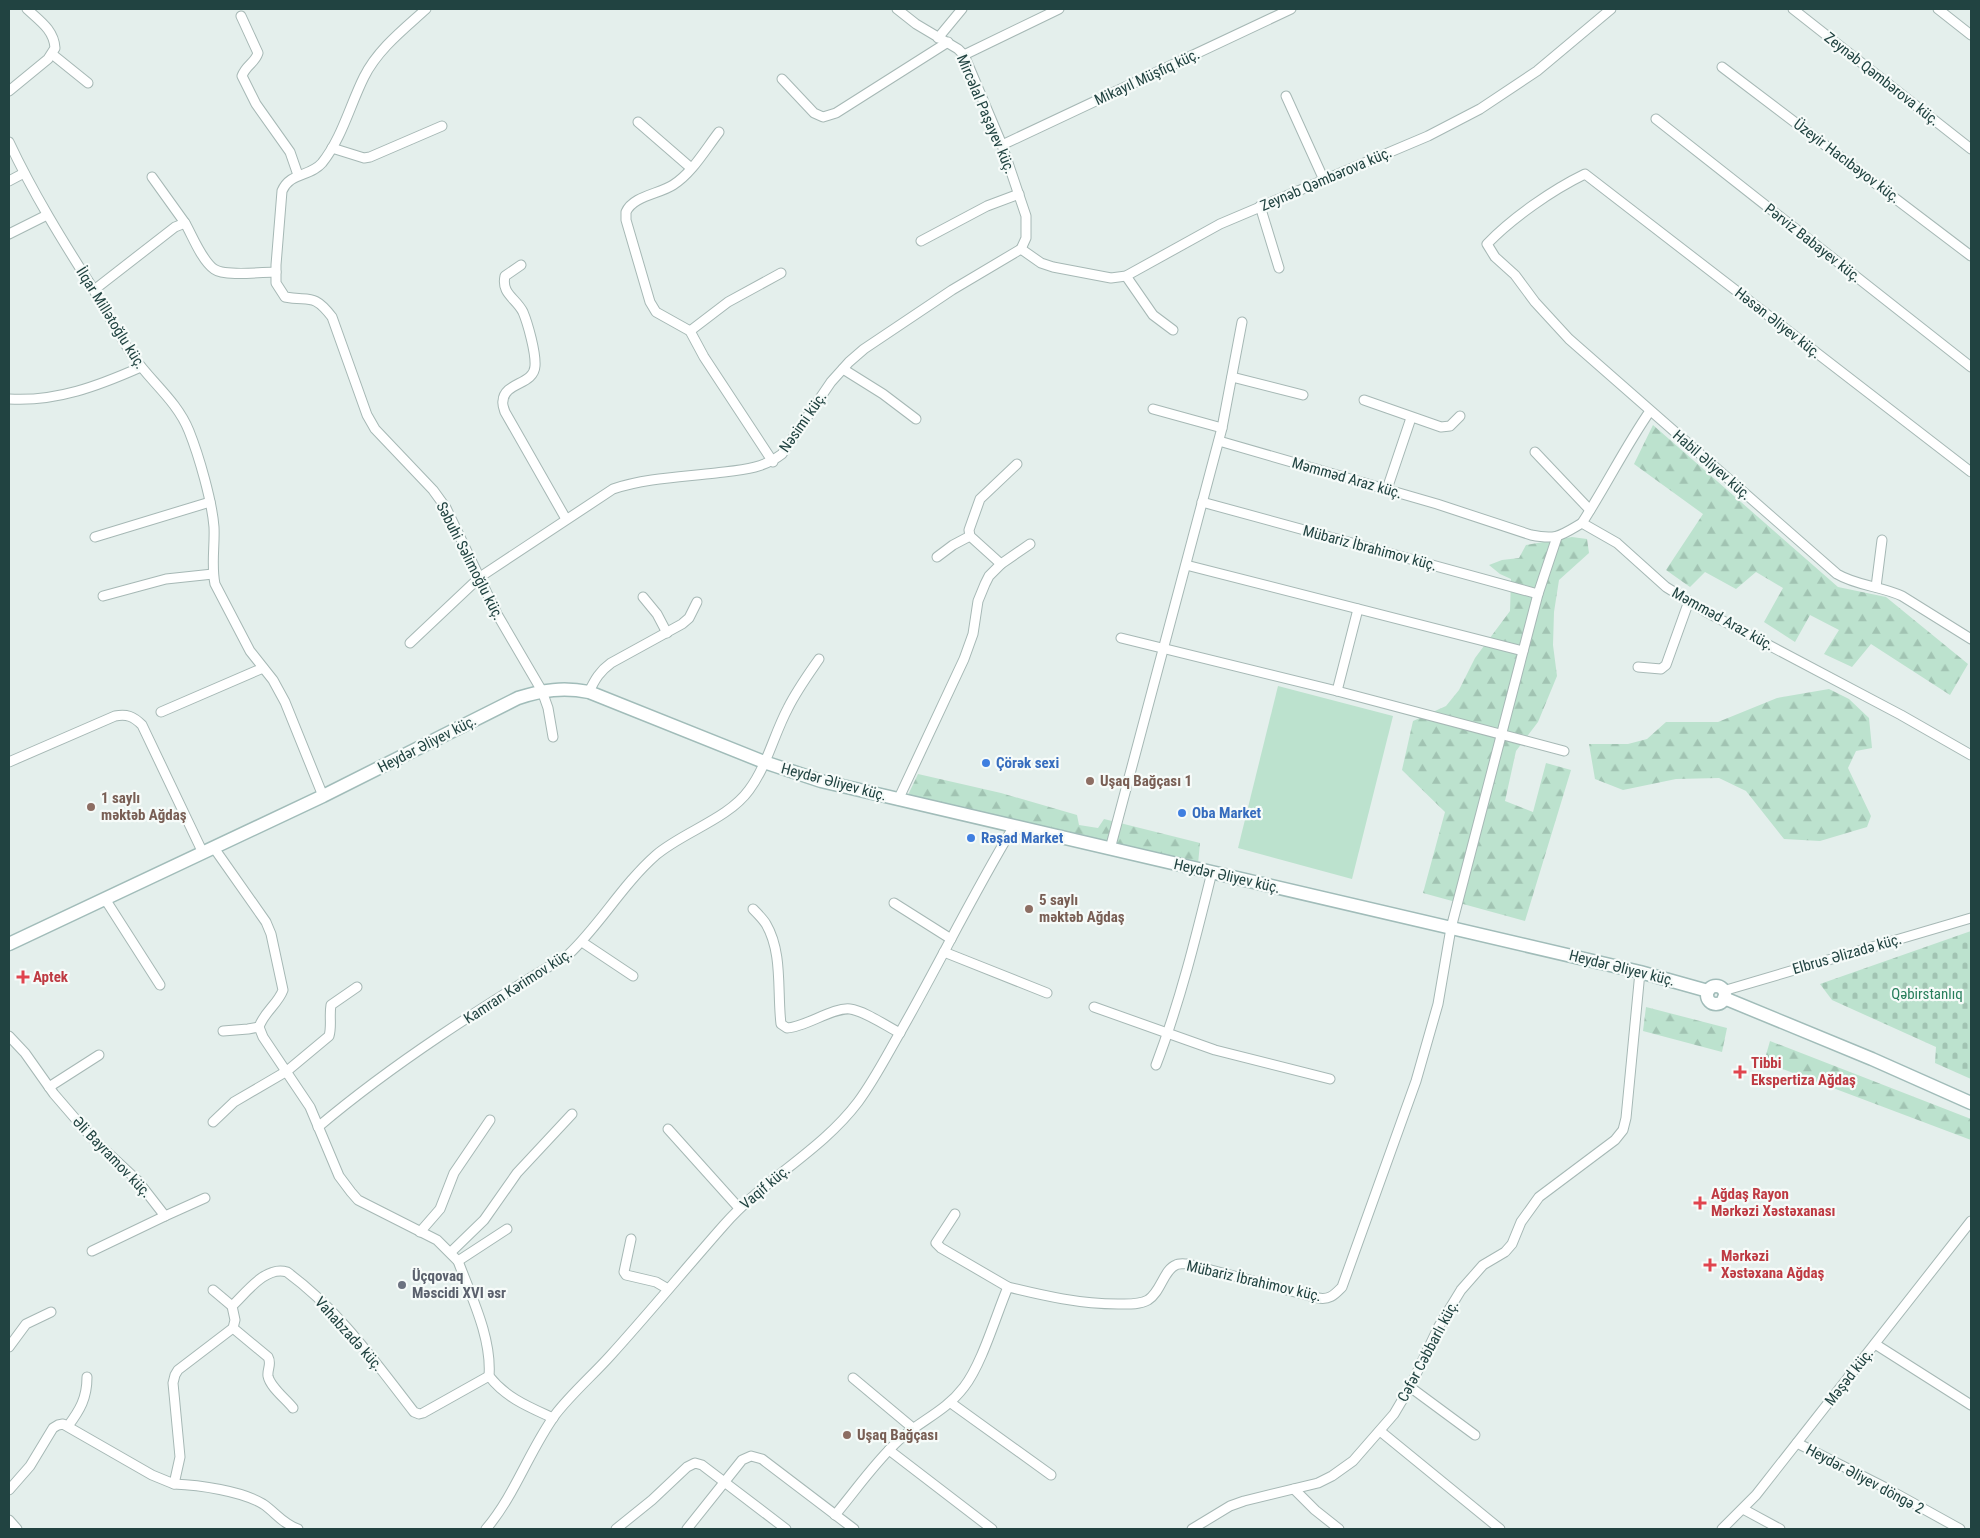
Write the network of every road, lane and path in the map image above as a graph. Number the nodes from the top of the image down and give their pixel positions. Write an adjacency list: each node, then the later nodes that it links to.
1 (27, 9): 14 (street)
2 (426, 9): 27 (street, Səbuhi Səlimoğlu küç.)
3 (897, 9): 12 (street, Mircəlal Paşayev küç.)
4 (962, 9): 12 (street)
5 (1059, 9): 15 (street)
6 (1291, 9): 26 (street, Mikayıl Müşfiq küç.)
7 (1611, 9): 34 (street, Zeynəb Qəmbərova küç.)
8 (1793, 9): 28 (street, Zeynəb Qəmbərova küç.)
9 (1938, 9): 11 (street)
10 (240, 16): 32 (street)
11 (1971, 35)
12 (938, 38): 13 (street, Mircəlal Paşayev küç.)
13 (948, 42): 15 (street, Mircəlal Paşayev küç.); 17 (street)
14 (52, 54): 18 (street); 19 (street)
15 (964, 55): 26 (street, Mircəlal Paşayev küç.)
16 (1722, 67): 43 (street, Üzeyir Hacıbəyov küç.)
17 (782, 79)
18 (88, 83)
19 (9, 92)
20 (1286, 96): 34 (street)
21 (1656, 119): 53 (street, Pərviz Babayev küç.)
22 (638, 122): 29 (street)
23 (442, 126): 27 (street)
24 (719, 132): 29 (street)
25 (9, 142): 30 (street, İlqar Millətoğlu küç.)
26 (1002, 145): 36 (street, Mircəlal Paşayev küç.)
27 (332, 148): 32 (street, Səbuhi Səlimoğlu küç.)
28 (1971, 148)
29 (690, 168): 52 (street)
30 (24, 173): 35 (street); 38 (street, İlqar Millətoğlu küç.)
31 (1585, 174): 61 (street, Habil Əliyev küç.); 70 (street, Həsən Əliyev küç.)
32 (298, 175): 46 (street, Səbuhi Səlimoğlu küç.)
33 (152, 178): 39 (street)
34 (1324, 180): 37 (street, Zeynəb Qəmbərova küç.)
35 (9, 181)
36 (1019, 194): 41 (street); 42 (street, Mircəlal Paşayev küç.)
37 (1260, 206): 45 (street); 48 (street, Zeynəb Qəmbərova küç.)
38 (47, 215): 40 (street); 49 (street, İlqar Millətoğlu küç.)
39 (185, 223): 46 (street); 49 (street)
40 (9, 234)
41 (921, 241)
42 (1021, 249): 48 (street, Zeynəb Qəmbərova küç.); 55 (street, Nəsimi küç.)
43 (1971, 256)
44 (521, 265): 75 (street)
45 (1279, 268)
46 (276, 272): 86 (street, Səbuhi Səlimoğlu küç.)
47 (781, 273): 52 (street)
48 (1126, 276): 51 (street)
49 (94, 290): 54 (street, İlqar Millətoğlu küç.)
50 (1242, 322): 56 (street)
51 (1173, 330)
52 (690, 331): 68 (street)
53 (1971, 366)
54 (141, 367): 58 (street); 72 (street, İlqar Millətoğlu küç.)
55 (843, 369): 64 (street); 68 (street, Nəsimi küç.)
56 (1232, 377): 57 (street); 65 (street)
57 (1303, 395)
58 (9, 399)
59 (1364, 400): 63 (street)
60 (1153, 409): 65 (street)
61 (1650, 411): 74 (street); 87 (street, Habil Əliyev küç.)
62 (1460, 416): 63 (street)
63 (1411, 418): 71 (street)
64 (916, 419)
65 (1222, 428): 66 (street)
66 (1219, 441): 71 (street, Məmməd Araz küç.); 73 (street)
67 (1535, 452): 74 (street)
68 (773, 462): 75 (street, Nəsimi küç.)
69 (1018, 464): 77 (street)
70 (1971, 472)
71 (1387, 490): 79 (street, Məmməd Araz küç.)
72 (210, 502): 78 (street); 85 (street, İlqar Millətoğlu küç.)
73 (1202, 502): 84 (street); 88 (street, Mübariz İbrahimov küç.)
74 (1590, 510): 76 (street)
75 (566, 519): 86 (street, Nəsimi küç.)
76 (1582, 523): 79 (street); 91 (street, Məmməd Araz küç.)
77 (970, 536): 82 (street); 83 (street)
78 (95, 537)
79 (1558, 538): 88 (street)
80 (1882, 540): 87 (street)
81 (1030, 544): 83 (street)
82 (937, 557)
83 (1001, 564): 114 (street)
84 (1186, 565): 93 (street); 98 (street)
85 (213, 574): 89 (street); 101 (street, İlqar Millətoğlu küç.)
86 (480, 577): 97 (street, Nəsimi küç.); 103 (street, Səbuhi Səlimoğlu küç.)
87 (1876, 587): 96 (street, Habil Əliyev küç.)
88 (1538, 594): 99 (street)
89 (103, 596)
90 (643, 597): 94 (street)
91 (1689, 601): 102 (street); 110 (street, Məmməd Araz küç.)
92 (697, 602): 94 (street)
93 (1358, 609): 99 (street); 104 (street)
94 (667, 633): 105 (street)
95 (1121, 638): 98 (street)
96 (1971, 639)
97 (410, 643)
98 (1163, 649): 104 (street); 116 (street)
99 (1523, 651): 107 (street)
100 (819, 659): 112 (street, Kamran Kərimov küç.)
101 (263, 668): 106 (street); 113 (street, İlqar Millətoğlu küç.)
102 (1638, 668)
103 (542, 691): 105 (main road, Heydər Əliyev küç.); 108 (street, Səbuhi Səlimoğlu küç.); 113 (main road, Heydər Əliyev küç.)
104 (1337, 691): 107 (street)
105 (590, 692): 112 (main road, Heydər Əliyev küç.)
106 (161, 712)
107 (1501, 735): 109 (street); 123 (street)
108 (553, 737)
109 (1564, 751)
110 (1971, 755)
111 (9, 762): 117 (street)
112 (764, 762): 114 (main road, Heydər Əliyev küç.); 125 (street, Kamran Kərimov küç.)
113 (323, 796): 117 (main road, Heydər Əliyev küç.)
114 (898, 800): 115 (main road, Heydər Əliyev küç.)
115 (1014, 826): 116 (main road, Heydər Əliyev küç.); 124 (street, Vaqif küç.)
116 (1110, 849): 118 (main road, Heydər Əliyev küç.)
117 (208, 851): 119 (main road, Heydər Əliyev küç.); 135 (street)
118 (1212, 872): 123 (main road, Heydər Əliyev küç.); 138 (street)
119 (105, 899): 126 (main road, Heydər Əliyev küç.); 130 (street)
120 (894, 904): 124 (street)
121 (753, 909): 137 (street)
122 (1971, 918): 133 (street, Elbrus Əlizadə küç.)
123 (1451, 928): 128 (main road, Heydər Əliyev küç.); 162 (street, Mübariz İbrahimov küç.)
124 (951, 939): 127 (street, Vaqif küç.)
125 (582, 942): 129 (street); 149 (street, Kamran Kərimov küç.)
126 (9, 944)
127 (944, 952): 132 (street); 137 (street, Vaqif küç.)
128 (1640, 972): 133 (main road, Heydər Əliyev küç.); 173 (street, Cəfər Cəbbarlı küç.)
129 (632, 976)
130 (160, 985)
131 (357, 987): 142 (street)
132 (1046, 993)
133 (1724, 994): 145 (main road)
134 (1094, 1008): 138 (street)
135 (259, 1026): 136 (street); 142 (street)
136 (223, 1031)
137 (900, 1033): 152 (street, Vaqif küç.)
138 (1167, 1035): 141 (street); 143 (street)
139 (9, 1036): 144 (street, Əli Bayramov küç.)
140 (99, 1056): 144 (street)
141 (1156, 1064)
142 (287, 1071): 148 (street); 149 (street)
143 (1330, 1079)
144 (49, 1087): 154 (street, Əli Bayramov küç.)
145 (1971, 1103)
146 (572, 1114): 160 (street)
147 (490, 1120): 157 (street)
148 (213, 1122)
149 (318, 1127): 157 (street)
150 (668, 1129): 152 (street)
151 (205, 1198): 154 (street)
152 (739, 1208): 163 (street, Vaqif küç.)
153 (955, 1214): 162 (street)
154 (166, 1216): 159 (street)
155 (1971, 1221): 168 (street, Məşəd küç.)
156 (507, 1229): 161 (street)
157 (420, 1232): 160 (street)
158 (631, 1239): 163 (street)
159 (92, 1251)
160 (451, 1252): 161 (street)
161 (458, 1261): 170 (street)
162 (1008, 1287): 174 (street)
163 (668, 1289): 177 (street, Vaqif küç.)
164 (213, 1290): 165 (street)
165 (232, 1306): 167 (street); 170 (street, Vahabzadə küç.)
166 (51, 1312): 169 (street)
167 (233, 1328): 176 (street); 186 (street)
168 (1875, 1344): 175 (street); 182 (street, Məşəd küç.)
169 (9, 1347)
170 (489, 1376): 177 (street)
171 (88, 1377): 178 (street)
172 (853, 1378): 179 (street)
173 (1410, 1387): 180 (street, Cəfər Cəbbarlı küç.); 181 (street)
174 (951, 1403): 179 (street); 184 (street)
175 (1971, 1405)
176 (293, 1408)
177 (553, 1418): 194 (street, Vaqif küç.)
178 (68, 1426): 186 (street); 188 (street)
179 (914, 1429): 183 (street)
180 (1380, 1431): 187 (street, Cəfər Cəbbarlı küç.); 202 (street)
181 (1475, 1435)
182 (1797, 1443): 189 (street, Məşəd küç.); 205 (street, Heydər Əliyev döngə 2)
183 (889, 1450): 190 (street); 199 (street)
184 (1051, 1475)
185 (724, 1482): 190 (street); 195 (street); 196 (street); 197 (street)
186 (174, 1484): 193 (street)
187 (1294, 1489): 200 (street, Cəfər Cəbbarlı küç.); 201 (street)
188 (9, 1490)
189 (1743, 1509): 203 (street, Məşəd küç.); 204 (street)
190 (835, 1515): 198 (street)
191 (9, 1520): 192 (street)
192 (17, 1529)
193 (298, 1529)
194 (486, 1529)
195 (616, 1529)
196 (687, 1529)
197 (786, 1529)
198 (854, 1529)
199 (992, 1529)
200 (1192, 1529)
201 (1339, 1529)
202 (1500, 1529)
203 (1722, 1529)
204 (1780, 1529)
205 (1960, 1529)

